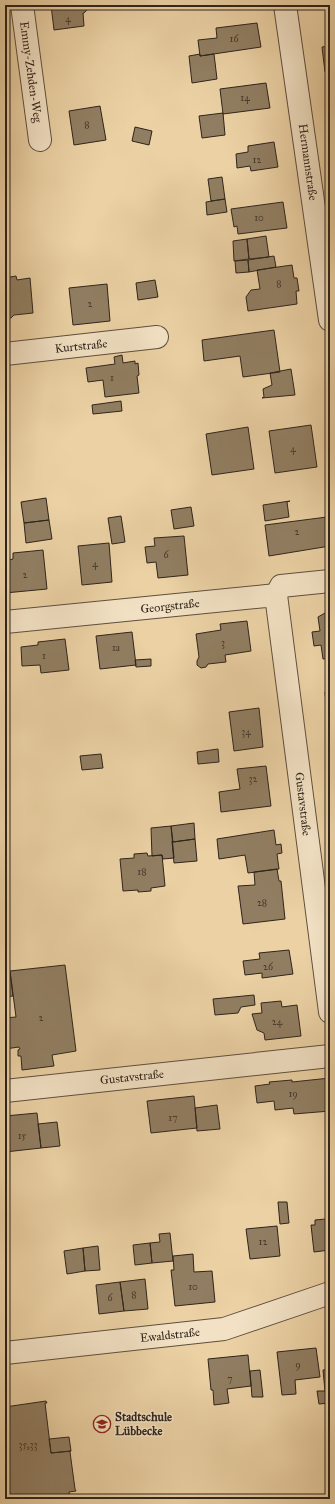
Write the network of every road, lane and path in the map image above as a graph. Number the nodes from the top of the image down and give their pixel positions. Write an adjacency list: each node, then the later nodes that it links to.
1 (22, 5): 3 (street, Emmy-Zehden-Weg)
2 (285, 5): 4 (street, Hermannstraße)
3 (40, 140)
4 (330, 320)
5 (157, 338): 6 (street, Kurtstraße)
6 (5, 354)
7 (330, 581): 8 (street, Georgstraße)
8 (276, 595): 9 (street, Georgstraße); 10 (street, Gustavstraße)
9 (5, 622)
10 (330, 1012)
11 (330, 1056): 12 (street, Gustavstraße)
12 (5, 1091)
13 (330, 1293): 14 (street, Ewaldstraße)
14 (5, 1353)

